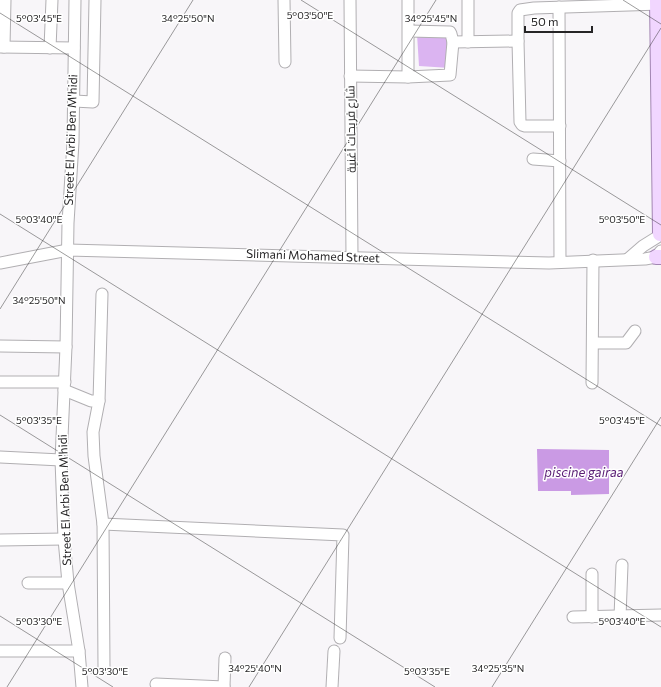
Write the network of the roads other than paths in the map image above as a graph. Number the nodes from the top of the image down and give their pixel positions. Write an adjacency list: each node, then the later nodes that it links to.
1 (5, 0): 17 (street)
2 (52, 0): 18 (street)
3 (75, 0): 19 (street, Street El Arbi Ben M'hidi)
4 (95, 0): 23 (street)
5 (284, 0): 20 (street)
6 (350, 0): 21 (street, شارع فريحات ٱغنية)
7 (408, 0): 13 (street)
8 (468, 0): 16 (street)
9 (602, 3): 10 (street); 12 (street)
10 (658, 3): 27 (main road)
11 (534, 4): 12 (street); 14 (street)
12 (559, 7): 24 (street)
13 (409, 31): 15 (street); 22 (street)
14 (518, 41): 16 (street); 24 (street)
15 (453, 42): 16 (street); 22 (street)
16 (468, 42)
17 (2, 47): 18 (street)
18 (50, 48): 19 (street)
19 (74, 48): 23 (street, Street El Arbi Ben M'hidi)
20 (285, 62)
21 (350, 76): 22 (street); 29 (street, شارع فريحات ٱغنية)
22 (408, 77)
23 (74, 101): 28 (street, Street El Arbi Ben M'hidi)
24 (560, 126): 26 (street)
25 (533, 159): 26 (street)
26 (560, 161): 32 (street)
27 (660, 244): 30 (street); 30 (street, Slimani Mohamed Street)
28 (68, 250): 29 (street, Slimani Mohamed Street); 33 (street, Slimani Mohamed Street); 38 (street, Street El Arbi Ben M'hidi)
29 (352, 257): 32 (street, Slimani Mohamed Street)
30 (628, 259): 31 (street, Slimani Mohamed Street)
31 (593, 260): 32 (street, Slimani Mohamed Street); 36 (street)
32 (560, 262)
33 (0, 263)
34 (102, 294): 42 (street)
35 (635, 331): 36 (street)
36 (593, 343): 40 (street)
37 (0, 346): 38 (street)
38 (66, 347): 41 (street, Street El Arbi Ben M'hidi)
39 (0, 382): 41 (street)
40 (592, 383)
41 (65, 390): 42 (street); 44 (street, Street El Arbi Ben M'hidi)
42 (98, 404): 45 (street)
43 (0, 457): 44 (street)
44 (61, 460): 46 (street, Street El Arbi Ben M'hidi)
45 (103, 524): 56 (street); 61 (street)
46 (64, 539): 47 (street); 51 (street, Street El Arbi Ben M'hidi)
47 (0, 540)
48 (622, 565): 55 (street)
49 (592, 574): 54 (street)
50 (28, 583): 51 (street)
51 (68, 583): 58 (street, Street El Arbi Ben M'hidi)
52 (661, 615): 55 (street)
53 (573, 617): 54 (street)
54 (592, 617): 55 (street)
55 (620, 617)
56 (340, 638)
57 (0, 651): 58 (street)
58 (79, 651): 63 (street, Street El Arbi Ben M'hidi)
59 (334, 651): 65 (street)
60 (225, 658): 64 (street)
61 (104, 667)
62 (156, 684): 64 (street)
63 (82, 687)
64 (224, 687)
65 (332, 687)

